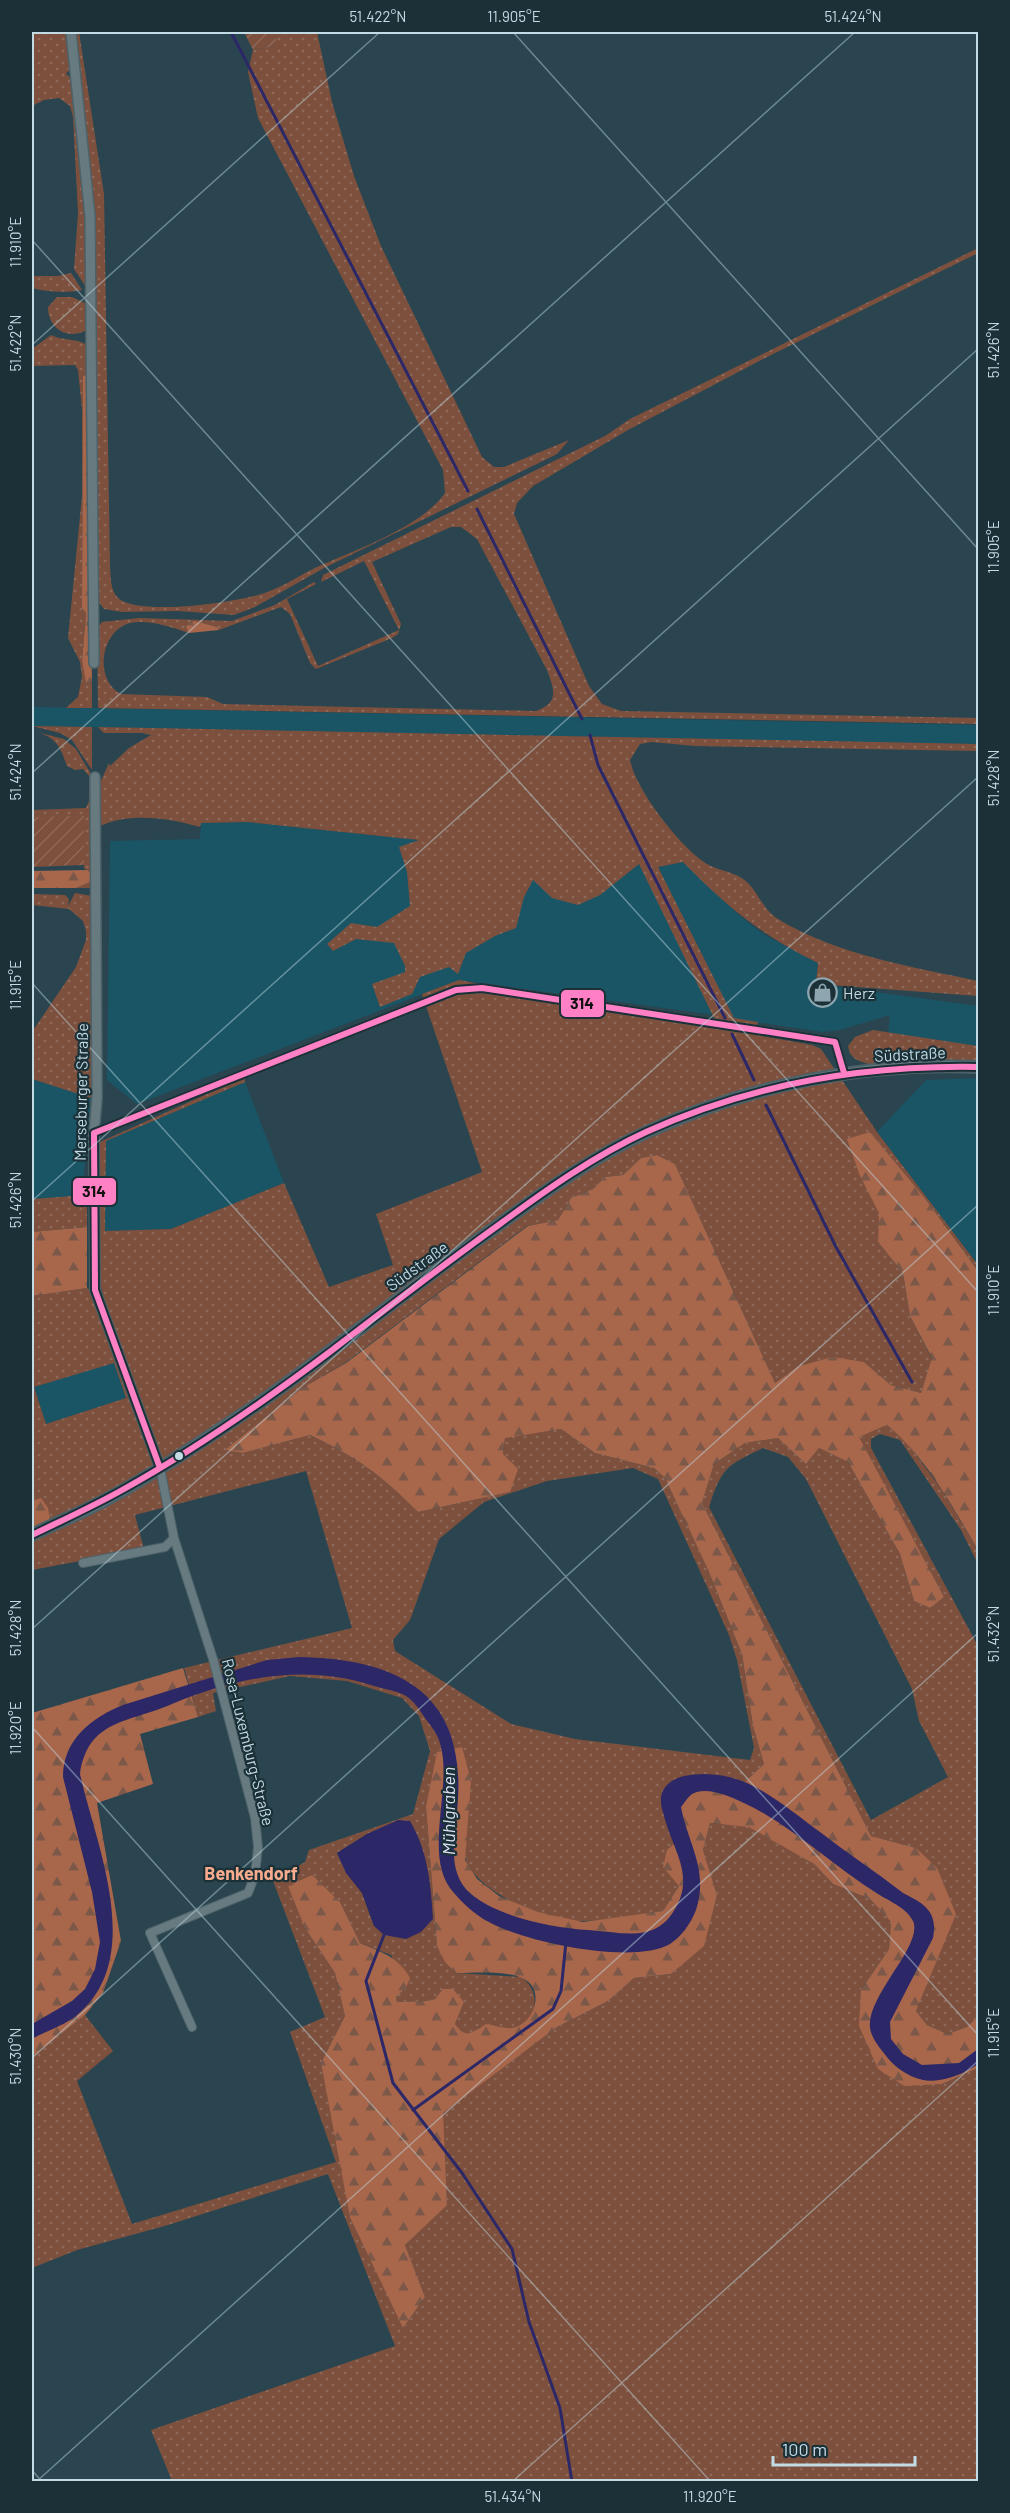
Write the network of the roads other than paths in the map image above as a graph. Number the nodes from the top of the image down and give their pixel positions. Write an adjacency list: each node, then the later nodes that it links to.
1 (71, 32): 2 (street)
2 (94, 663)
3 (94, 777): 6 (street, Merseburger Straße)
4 (978, 1067): 5 (main road, Südstraße)
5 (844, 1073): 6 (street); 7 (main road, Südstraße)
6 (94, 1133): 7 (street, Merseburger Straße)
7 (160, 1467): 8 (main road, Südstraße); 9 (street, Rosa-Luxemburg-Straße)
8 (32, 1535)
9 (174, 1538): 10 (street); 11 (street, Rosa-Luxemburg-Straße)
10 (83, 1563)
11 (192, 2027)

